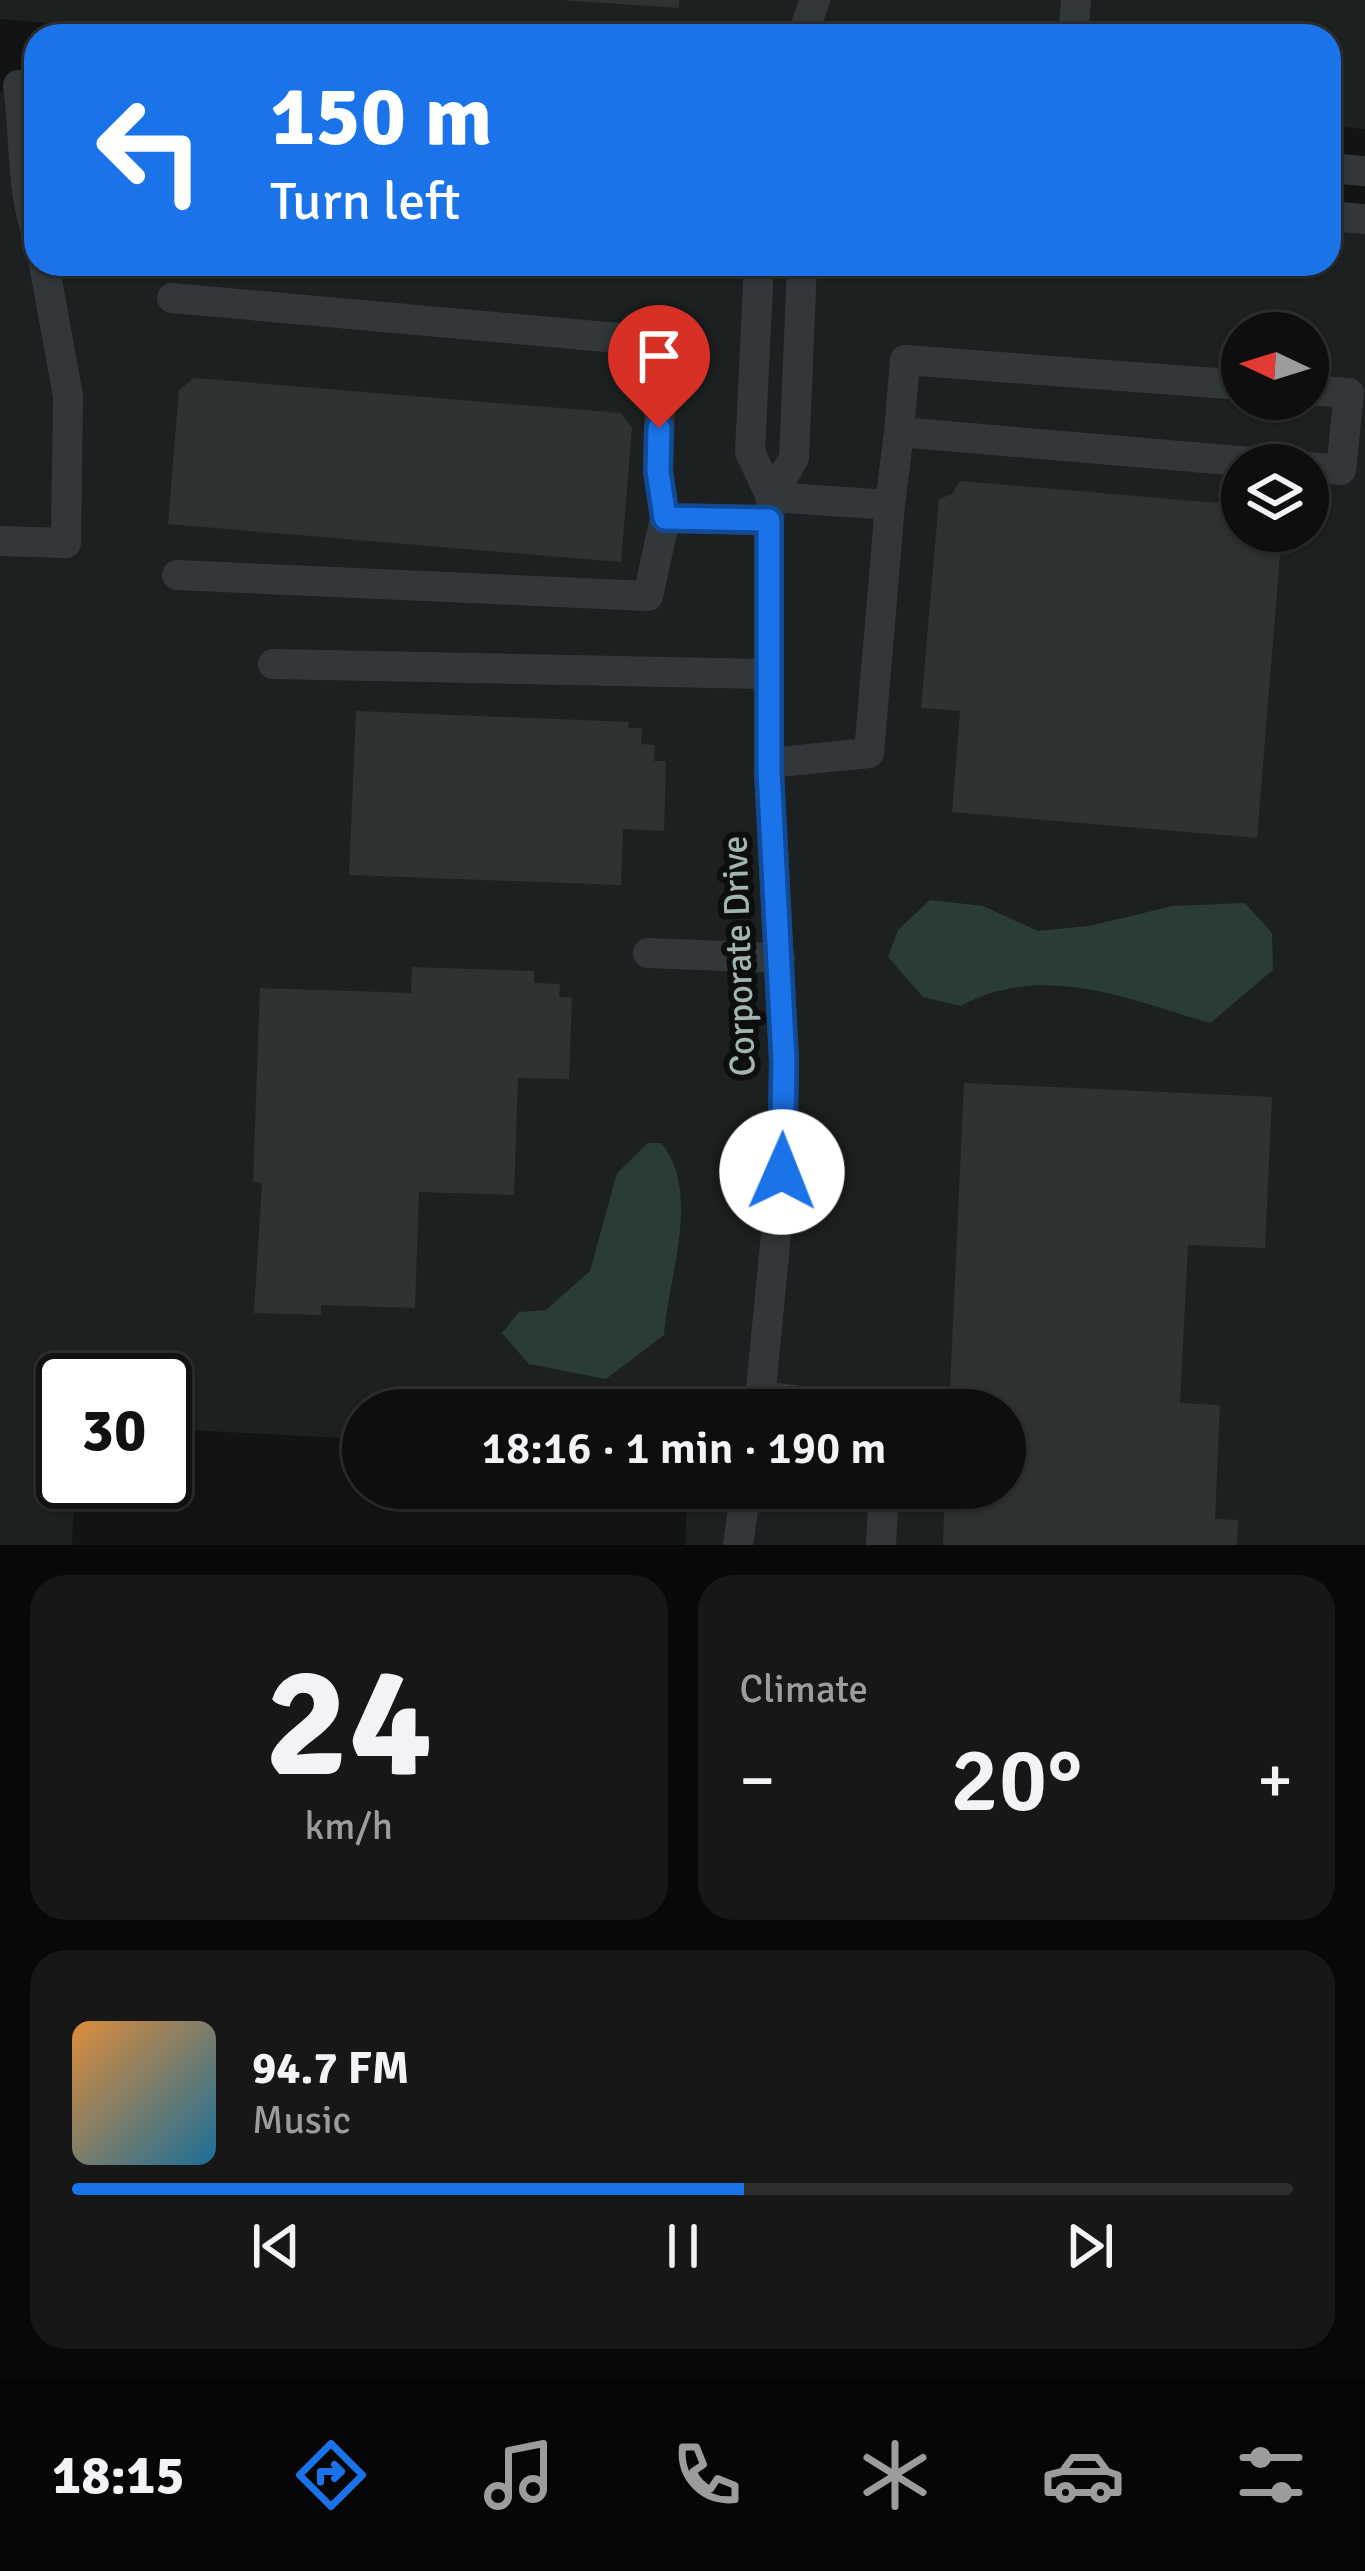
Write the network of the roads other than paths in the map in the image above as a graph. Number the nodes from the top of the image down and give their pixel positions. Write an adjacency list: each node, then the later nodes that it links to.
1 (18, 85): 2 (street)
2 (24, 126)
3 (46, 276): 15 (street)
4 (758, 276): 13 (street, Corporate Drive)
5 (802, 276): 13 (street, Corporate Drive)
6 (172, 298): 14 (street)
7 (1221, 383): 9 (street)
8 (1329, 392): 11 (street)
9 (899, 432): 10 (street); 12 (street)
10 (1221, 459)
11 (1329, 469)
12 (890, 505): 13 (street); 19 (street)
13 (770, 509): 14 (street); 18 (street, Corporate Drive)
14 (665, 518): 16 (street)
15 (0, 541)
16 (177, 575)
17 (273, 664): 18 (street)
18 (767, 674): 19 (street, Corporate Drive)
19 (769, 763): 21 (street, Corporate Drive)
20 (648, 953): 21 (street)
21 (780, 958): 22 (street, Corporate Drive)
22 (761, 1389)
23 (743, 1509): 25 (street)
24 (883, 1509): 26 (street)
25 (738, 1545)
26 (880, 1545)

